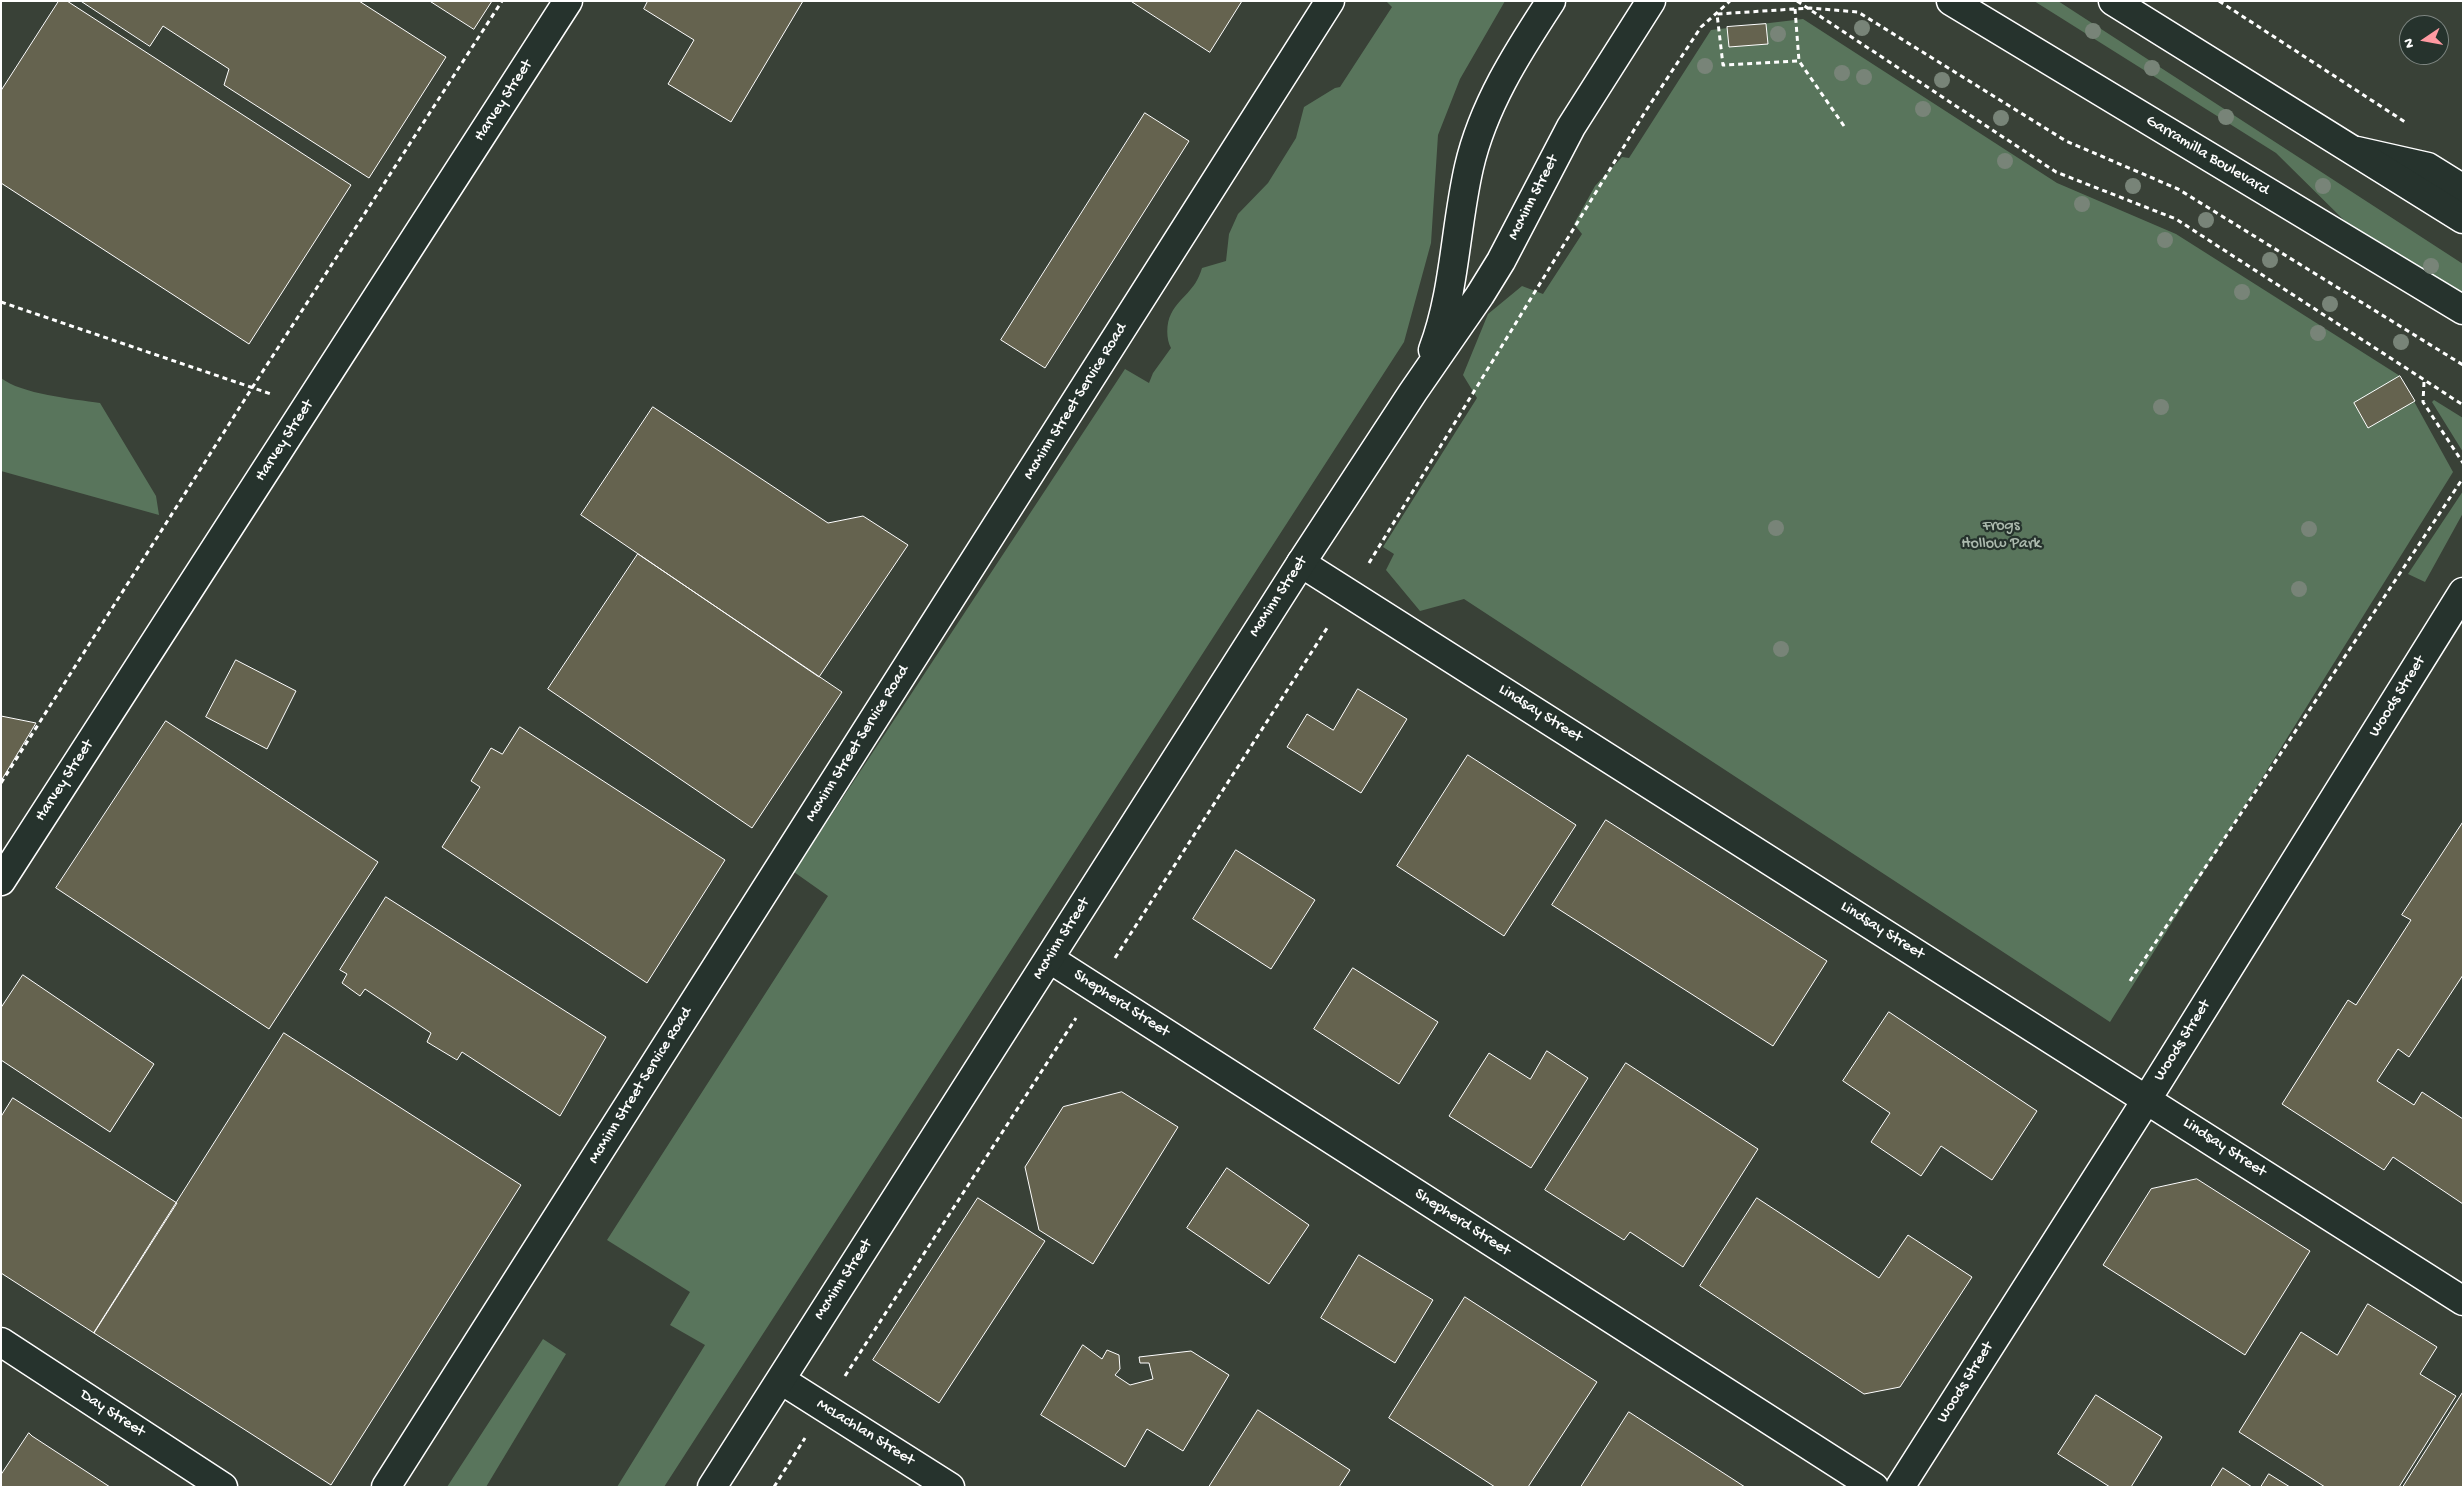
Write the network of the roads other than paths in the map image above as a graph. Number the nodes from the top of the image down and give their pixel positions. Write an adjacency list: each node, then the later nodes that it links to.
1 (568, 1): 14 (street, Harvey Street)
2 (1330, 1): 21 (street, McMinn Street Service Road)
3 (1551, 1): 11 (street, McMinn Street)
4 (1651, 1): 11 (street, McMinn Street)
5 (1951, 1): 10 (street, Garramilla Boulevard)
6 (2113, 1): 7 (street)
7 (2351, 149): 8 (street); 9 (street)
8 (2463, 189)
9 (2463, 219)
10 (2463, 310)
11 (1413, 392): 12 (street, McMinn Street)
12 (1301, 563): 15 (street, McMinn Street); 16 (street, Lindsay Street)
13 (2463, 592): 16 (street, Woods Street)
14 (1, 880)
15 (1050, 959): 19 (street, McMinn Street); 24 (street, Shepherd Street)
16 (2147, 1098): 17 (street, Lindsay Street); 25 (street, Woods Street)
17 (2463, 1301)
18 (1, 1342): 20 (street, Day Street)
19 (781, 1380): 22 (street, McMinn Street); 23 (street, McLachlan Street)
20 (222, 1487)
21 (386, 1487)
22 (712, 1487)
23 (950, 1487)
24 (1874, 1487)
25 (1900, 1487)

